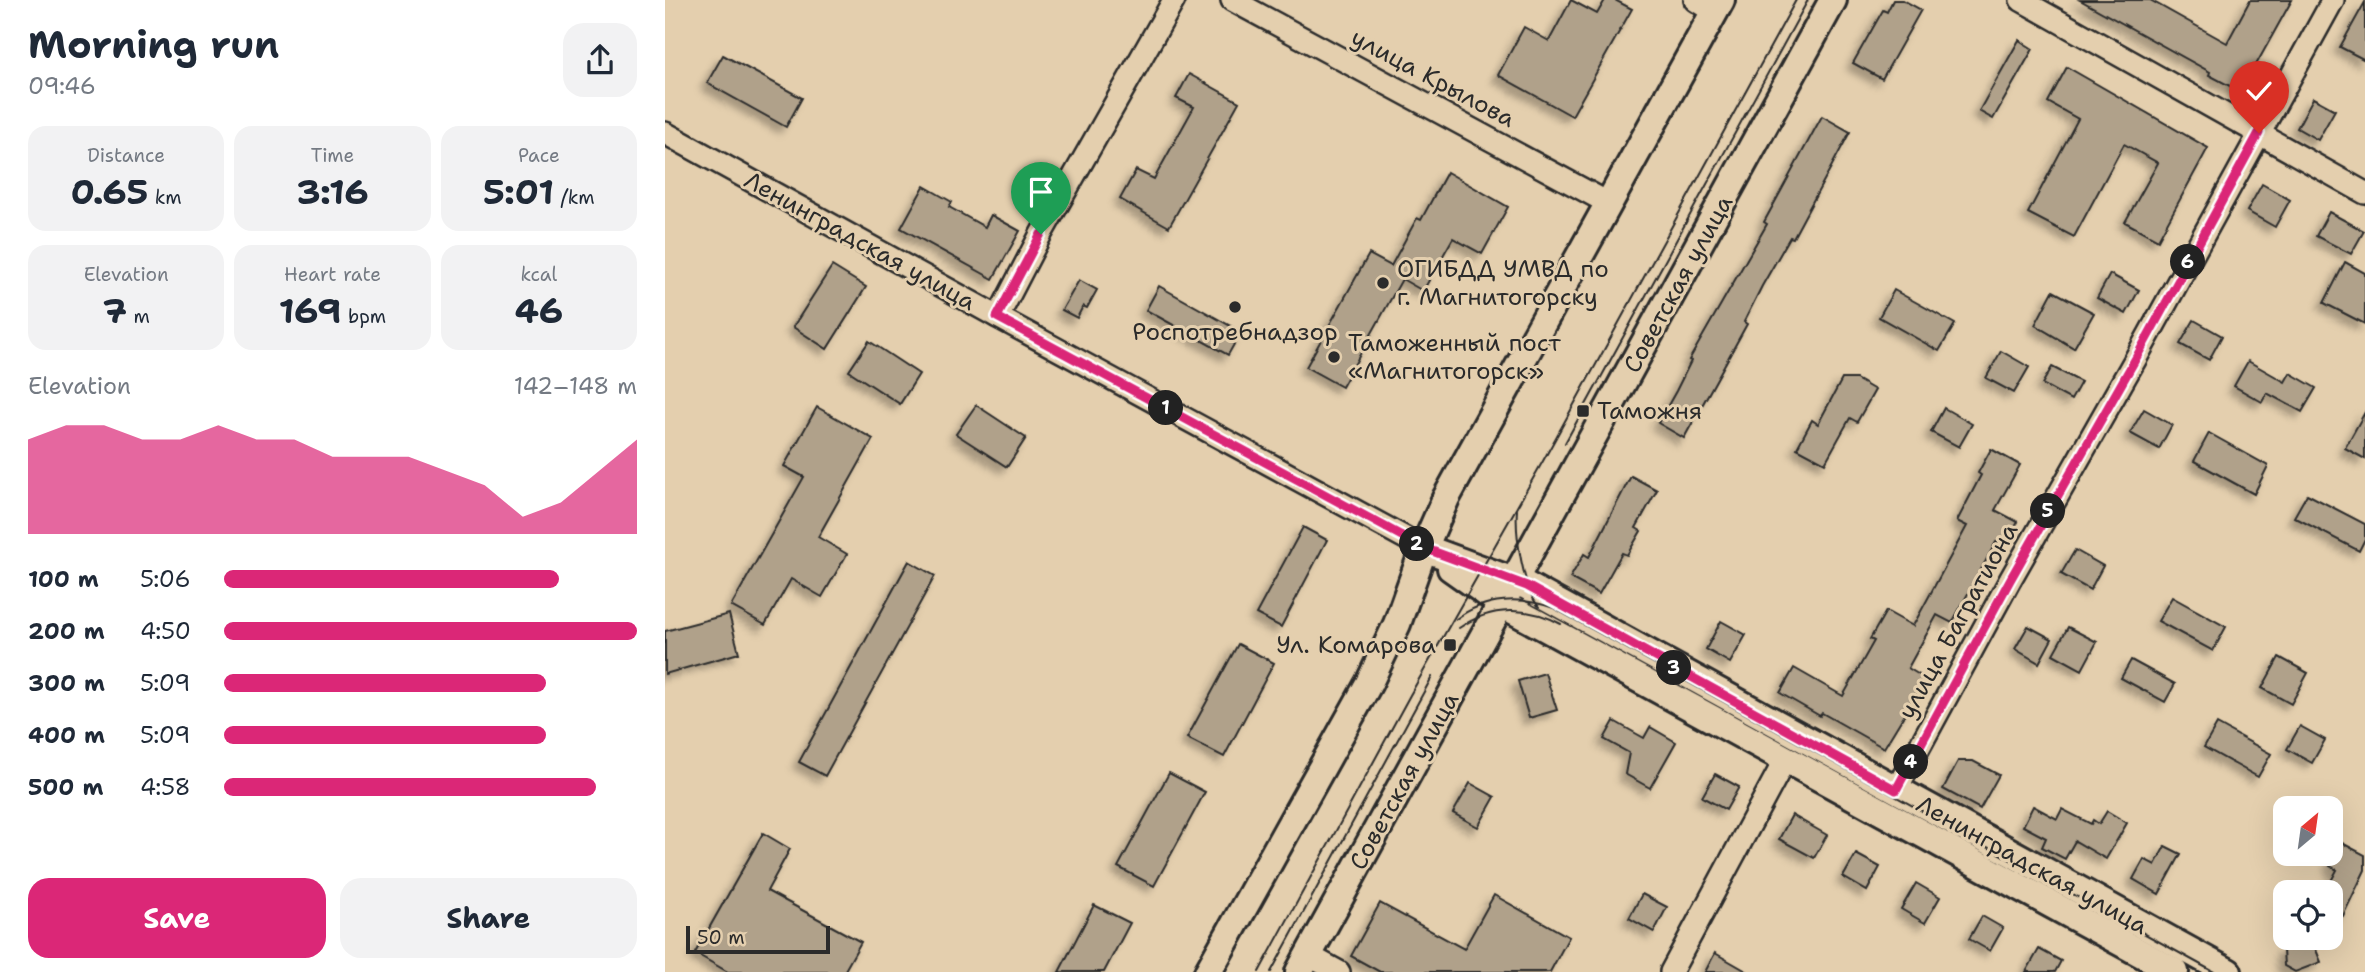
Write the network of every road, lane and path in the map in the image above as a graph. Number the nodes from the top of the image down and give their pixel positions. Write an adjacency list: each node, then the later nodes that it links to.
1 (1174, 0): 11 (street)
2 (1232, 0): 10 (street, улица Крылова)
3 (1833, 0): 13 (main road, Советская улица)
4 (2021, 0): 8 (street)
5 (2333, 0): 8 (street, улица Багратиона)
6 (1710, 4): 10 (main road)
7 (665, 133): 11 (street, Ленинградская улица)
8 (2259, 133): 9 (street); 15 (street, улица Багратиона)
9 (2365, 193)
10 (1608, 203): 12 (main road)
11 (997, 317): 12 (street, Ленинградская улица)
12 (1424, 548): 13 (main road, Ленинградская улица); 17 (main road)
13 (1508, 593): 14 (main road, Ленинградская улица); 15 (main road, Ленинградская улица); 16 (main road, Советская улица)
14 (1786, 758): 19 (street); 20 (main road, Ленинградская улица)
15 (1896, 790): 21 (main road, Ленинградская улица)
16 (1304, 963): 18 (street)
17 (1207, 972)
18 (1339, 972)
19 (1671, 972)
20 (2175, 972)
21 (2228, 972)

